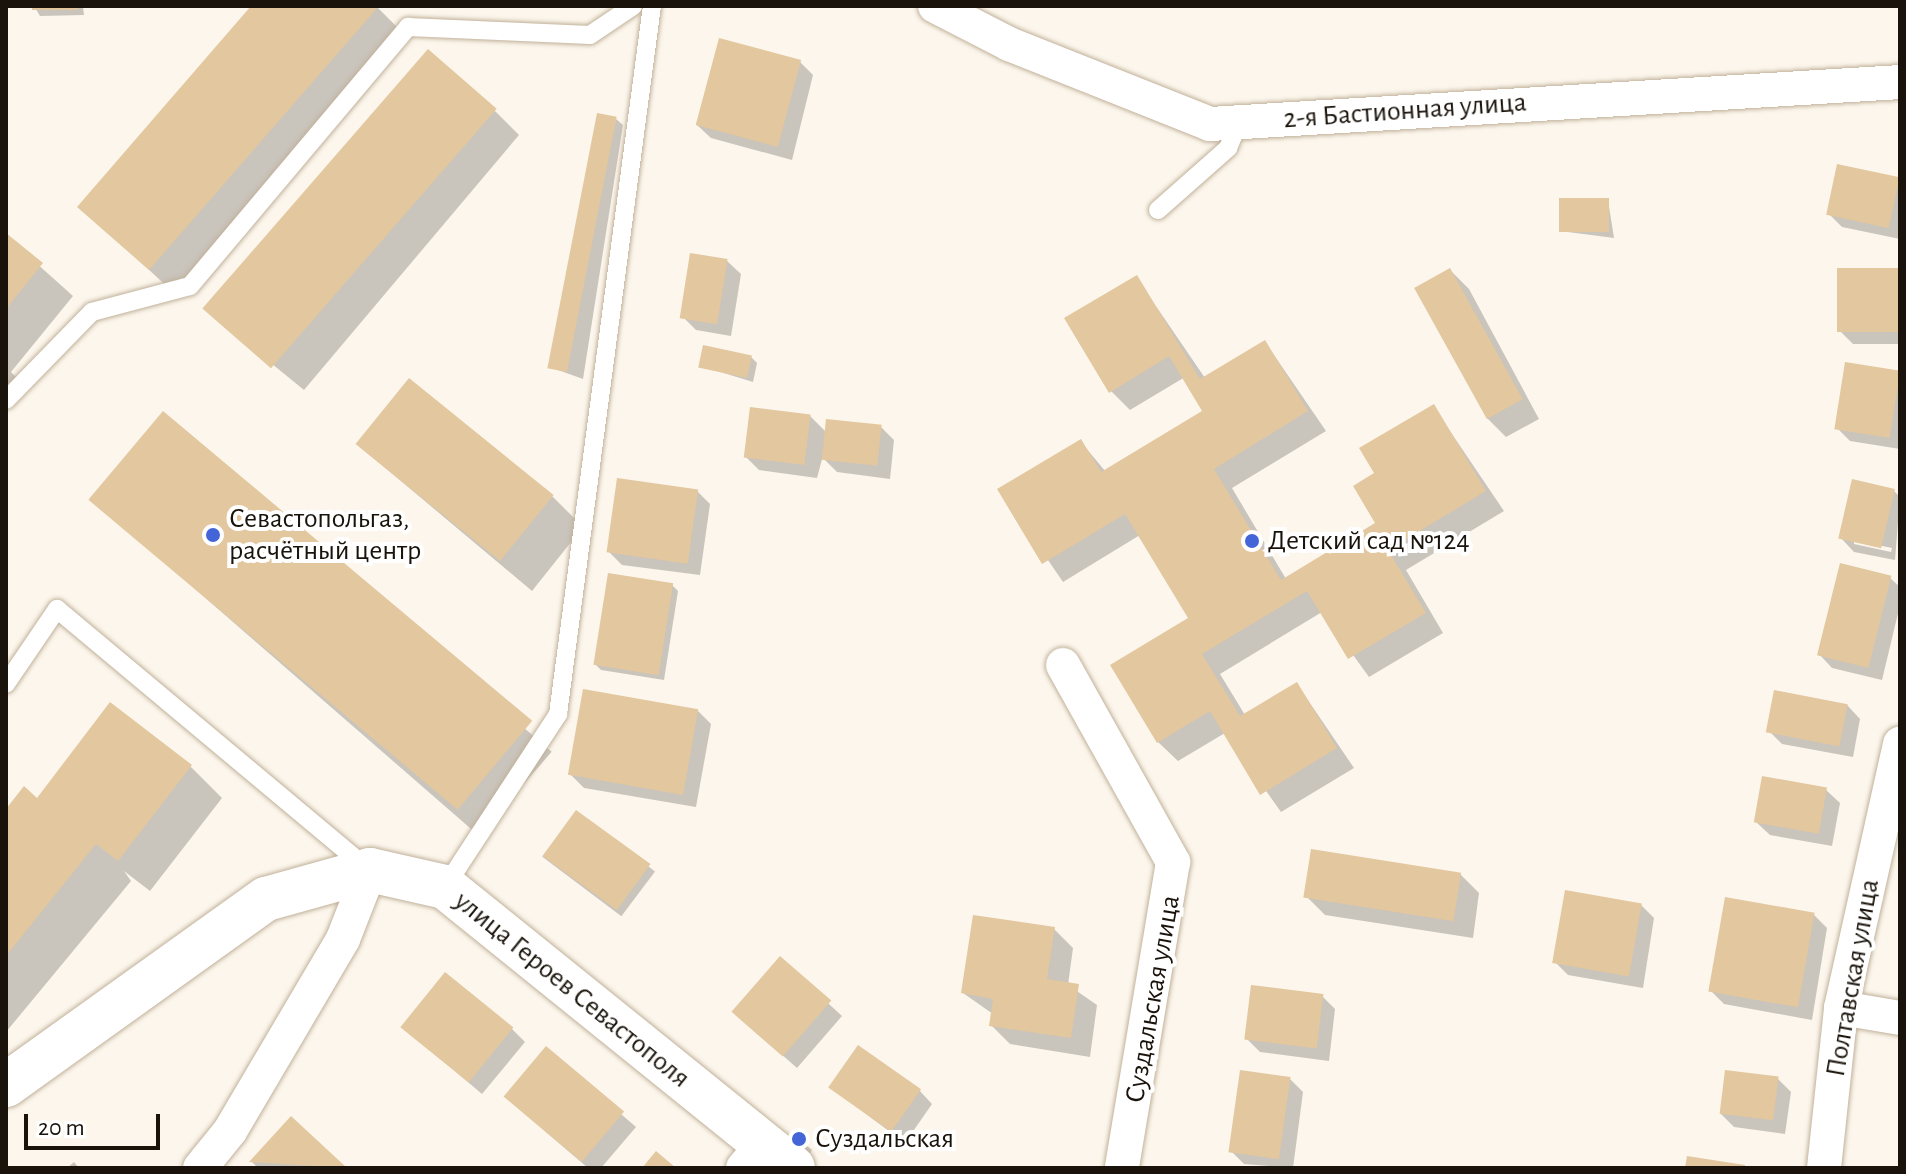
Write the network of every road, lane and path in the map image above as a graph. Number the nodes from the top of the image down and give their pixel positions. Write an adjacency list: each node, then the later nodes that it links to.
1 (633, 6): 7 (lane)
2 (652, 6): 12 (lane)
3 (935, 6): 5 (street, 2-я Бастионная улица)
4 (1900, 82): 5 (street, 2-я Бастионная улица)
5 (1239, 122): 6 (lane)
6 (1158, 210)
7 (6, 400)
8 (1063, 665): 18 (street, Суздальская улица)
9 (6, 684): 11 (lane)
10 (1900, 743): 13 (street, Полтавская улица)
11 (370, 870): 12 (main road, улица Героев Севастополя); 15 (main road, улица Героев Севастополя); 17 (street)
12 (445, 887): 16 (main road, улица Героев Севастополя)
13 (1841, 1008): 14 (street); 19 (street, Полтавская улица)
14 (1900, 1018)
15 (6, 1085)
16 (766, 1160)
17 (200, 1168)
18 (1122, 1168)
19 (1824, 1168)

